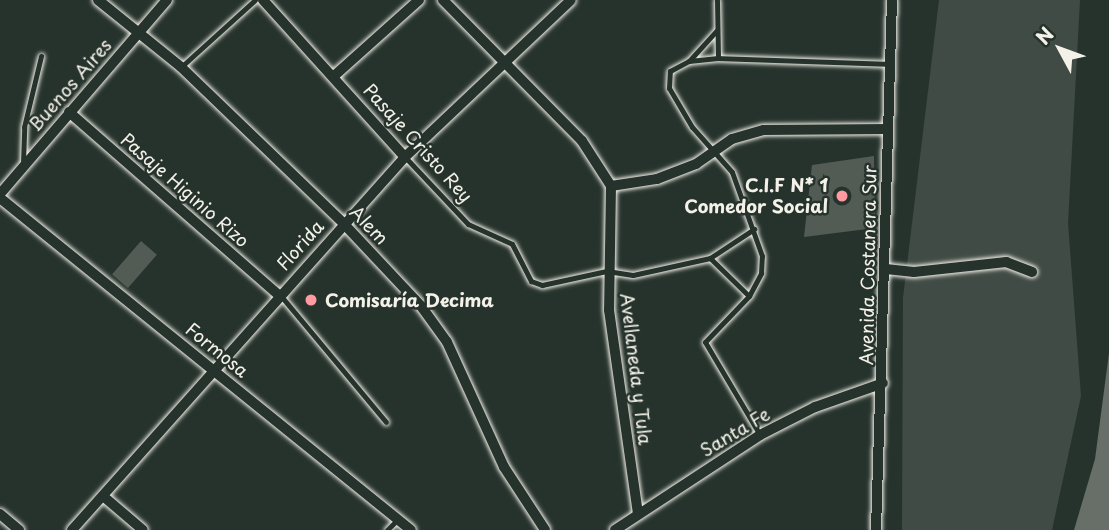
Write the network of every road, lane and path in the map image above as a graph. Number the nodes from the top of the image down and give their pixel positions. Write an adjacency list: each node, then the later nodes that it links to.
1 (98, 0): 11 (street, Alem)
2 (167, 0): 11 (street, Buenos Aires)
3 (256, 0): 17 (lane)
4 (263, 0): 18 (street, Pasaje Cristo Rey)
5 (419, 0): 18 (street)
6 (443, 0): 14 (street)
7 (571, 0): 14 (street, Florida)
8 (717, 0): 10 (lane)
9 (892, 0): 16 (street, Avenida Costanera Sur)
10 (718, 30): 13 (lane); 15 (lane)
11 (138, 32): 17 (street, Alem); 19 (street, Buenos Aires)
12 (41, 56): 23 (lane)
13 (718, 58): 15 (lane); 16 (lane)
14 (506, 61): 22 (street, Florida); 24 (street)
15 (689, 61): 21 (lane)
16 (890, 64): 20 (street, Avenida Costanera Sur)
17 (181, 67): 26 (street, Alem)
18 (334, 76): 22 (street, Pasaje Cristo Rey)
19 (69, 112): 23 (street, Buenos Aires); 32 (street, Pasaje Higinio Rizo)
20 (888, 130): 21 (street); 29 (street, Avenida Costanera Sur)
21 (712, 150): 24 (street); 27 (lane)
22 (405, 157): 26 (street, Florida); 30 (lane, Pasaje Cristo Rey)
23 (23, 166): 25 (street, Buenos Aires)
24 (611, 186): 30 (street, Avellaneda y Tula)
25 (0, 196): 34 (street, Formosa)
26 (344, 224): 32 (street, Florida); 48 (street, Alem)
27 (754, 229): 28 (lane, Pasaje Cristo Rey); 33 (lane)
28 (710, 258): 30 (lane, Pasaje Cristo Rey); 33 (lane)
29 (886, 269): 31 (street); 35 (street, Avenida Costanera Sur)
30 (607, 271): 39 (street, Avellaneda y Tula)
31 (1032, 272)
32 (279, 295): 34 (street, Florida); 36 (lane, Pasaje Higinio Rizo)
33 (749, 296): 37 (lane)
34 (213, 369): 38 (street, Florida); 41 (street, Formosa)
35 (883, 383): 37 (street, Santa Fe); 49 (street, Avenida Costanera Sur)
36 (386, 422)
37 (760, 435): 39 (street, Santa Fe)
38 (103, 496): 44 (street, Florida); 45 (street)
39 (638, 513): 42 (street, Santa Fe)
40 (0, 514): 43 (street)
41 (398, 519): 46 (lane); 47 (street, Formosa)
42 (621, 528)
43 (19, 530)
44 (72, 530)
45 (143, 530)
46 (387, 530)
47 (411, 530)
48 (545, 530)
49 (876, 530)

